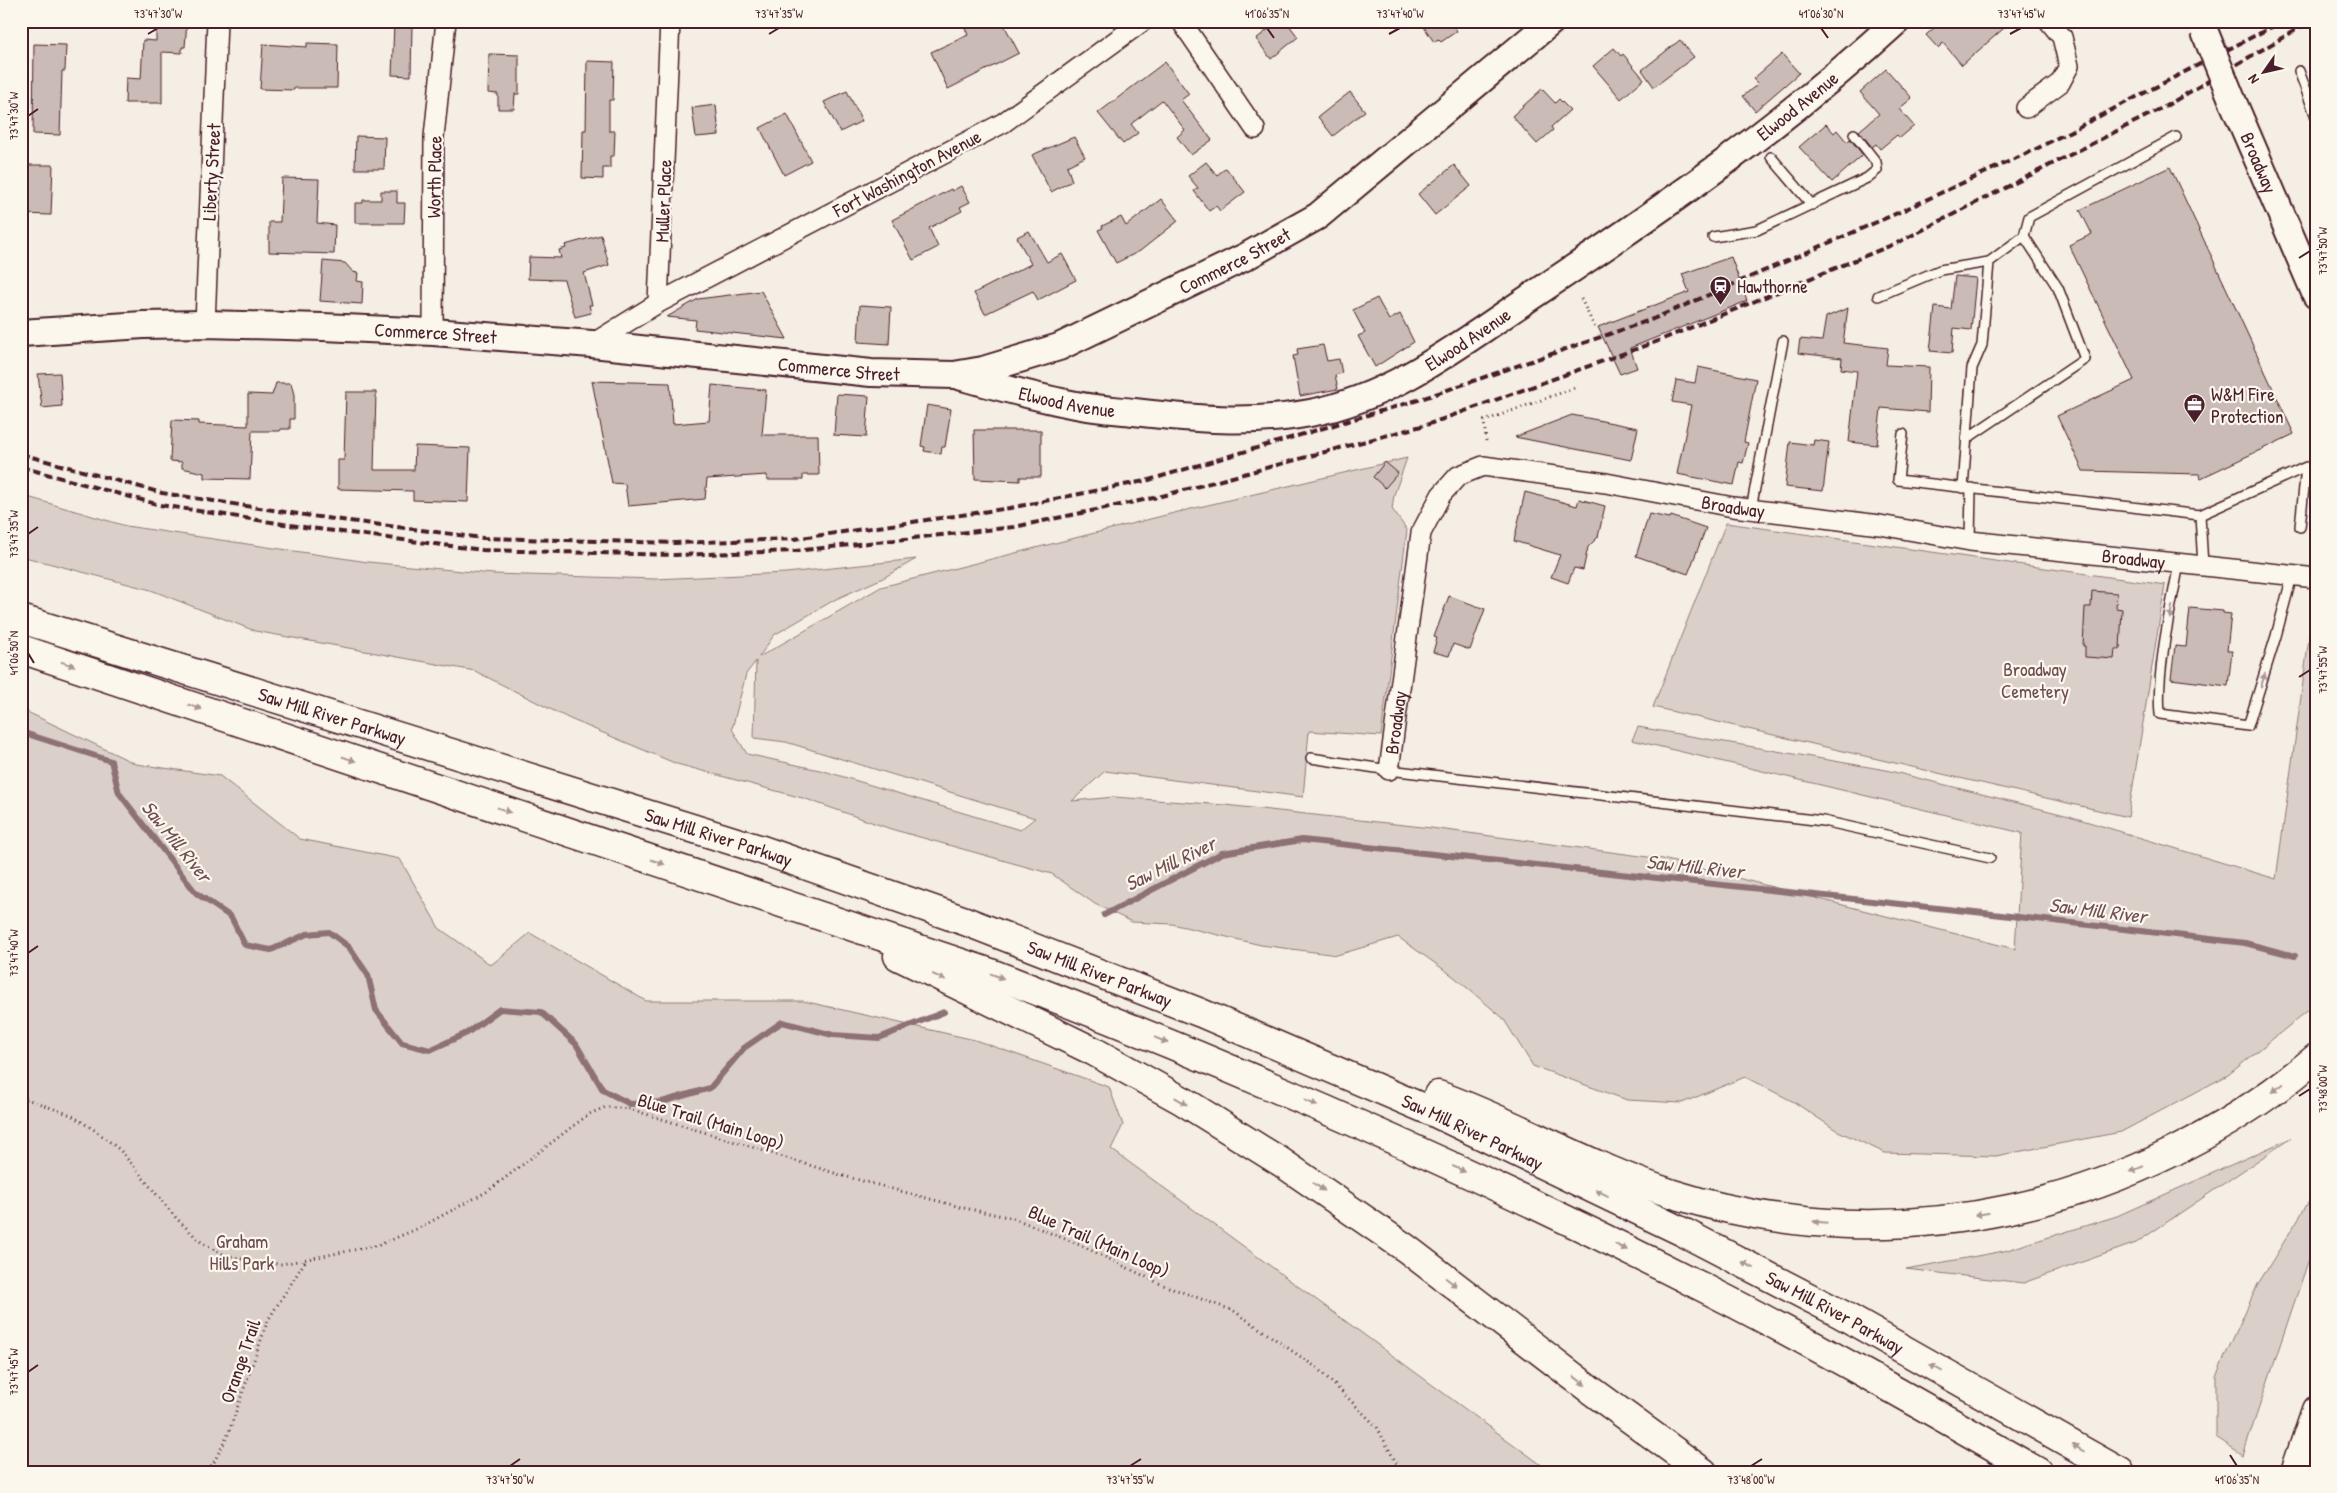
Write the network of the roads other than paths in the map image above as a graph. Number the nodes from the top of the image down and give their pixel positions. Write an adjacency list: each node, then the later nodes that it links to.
1 (217, 21): 24 (street, Liberty Street)
2 (446, 21): 25 (street, Worth Place)
3 (670, 21): 23 (street, Muller Place)
4 (1143, 21): 23 (street, Fort Washington Avenue)
5 (1181, 21): 13 (street)
6 (1552, 21): 29 (main road, Commerce Street)
7 (1897, 21): 29 (main road, Elwood Avenue)
8 (2049, 21): 11 (street)
9 (2202, 26): 21 (main road, Broadway, bridge)
10 (2299, 71): 12 (lane)
11 (2026, 108)
12 (2316, 117)
13 (1255, 129)
14 (1854, 134): 17 (lane)
15 (2176, 136): 18 (lane)
16 (1771, 157): 17 (lane)
17 (1812, 205): 19 (lane)
18 (2024, 236): 20 (lane); 31 (lane)
19 (1713, 237)
20 (1989, 262): 22 (lane); 31 (lane)
21 (2316, 295)
22 (1878, 296)
23 (658, 303): 28 (street)
24 (205, 324): 25 (main road, Commerce Street); 26 (main road, Commerce Street)
25 (434, 332): 28 (main road, Commerce Street)
26 (21, 333)
27 (1783, 342): 33 (lane)
28 (592, 344): 29 (main road, Commerce Street)
29 (954, 375)
30 (1903, 434): 32 (lane)
31 (1966, 440): 32 (lane)
32 (1967, 488): 34 (lane); 36 (lane)
33 (1751, 509): 36 (street, Broadway); 44 (street, Broadway)
34 (2200, 515): 35 (lane); 38 (lane)
35 (2300, 527)
36 (1970, 541): 37 (street, Broadway)
37 (2179, 564): 38 (street, Broadway); 39 (lane, one-way to 39)
38 (2203, 566): 39 (street, Broadway)
39 (2292, 576): 40 (street, Broadway)
40 (2316, 578)
41 (21, 620): 47 (highway, Saw Mill River Parkway)
42 (21, 649): 46 (highway, Saw Mill River Parkway, one-way to 46)
43 (1311, 758): 44 (lane)
44 (1389, 770): 45 (lane)
45 (1990, 858)
46 (834, 921): 50 (highway, one-way to 50); 51 (highway, Saw Mill River Parkway, one-way to 51)
47 (1135, 986): 48 (highway, one-way to 47); 52 (highway, Saw Mill River Parkway, one-way to 47)
48 (2316, 1058)
49 (2316, 1410): 53 (highway)
50 (1702, 1472)
51 (2038, 1472)
52 (2120, 1472)
53 (2295, 1472)

